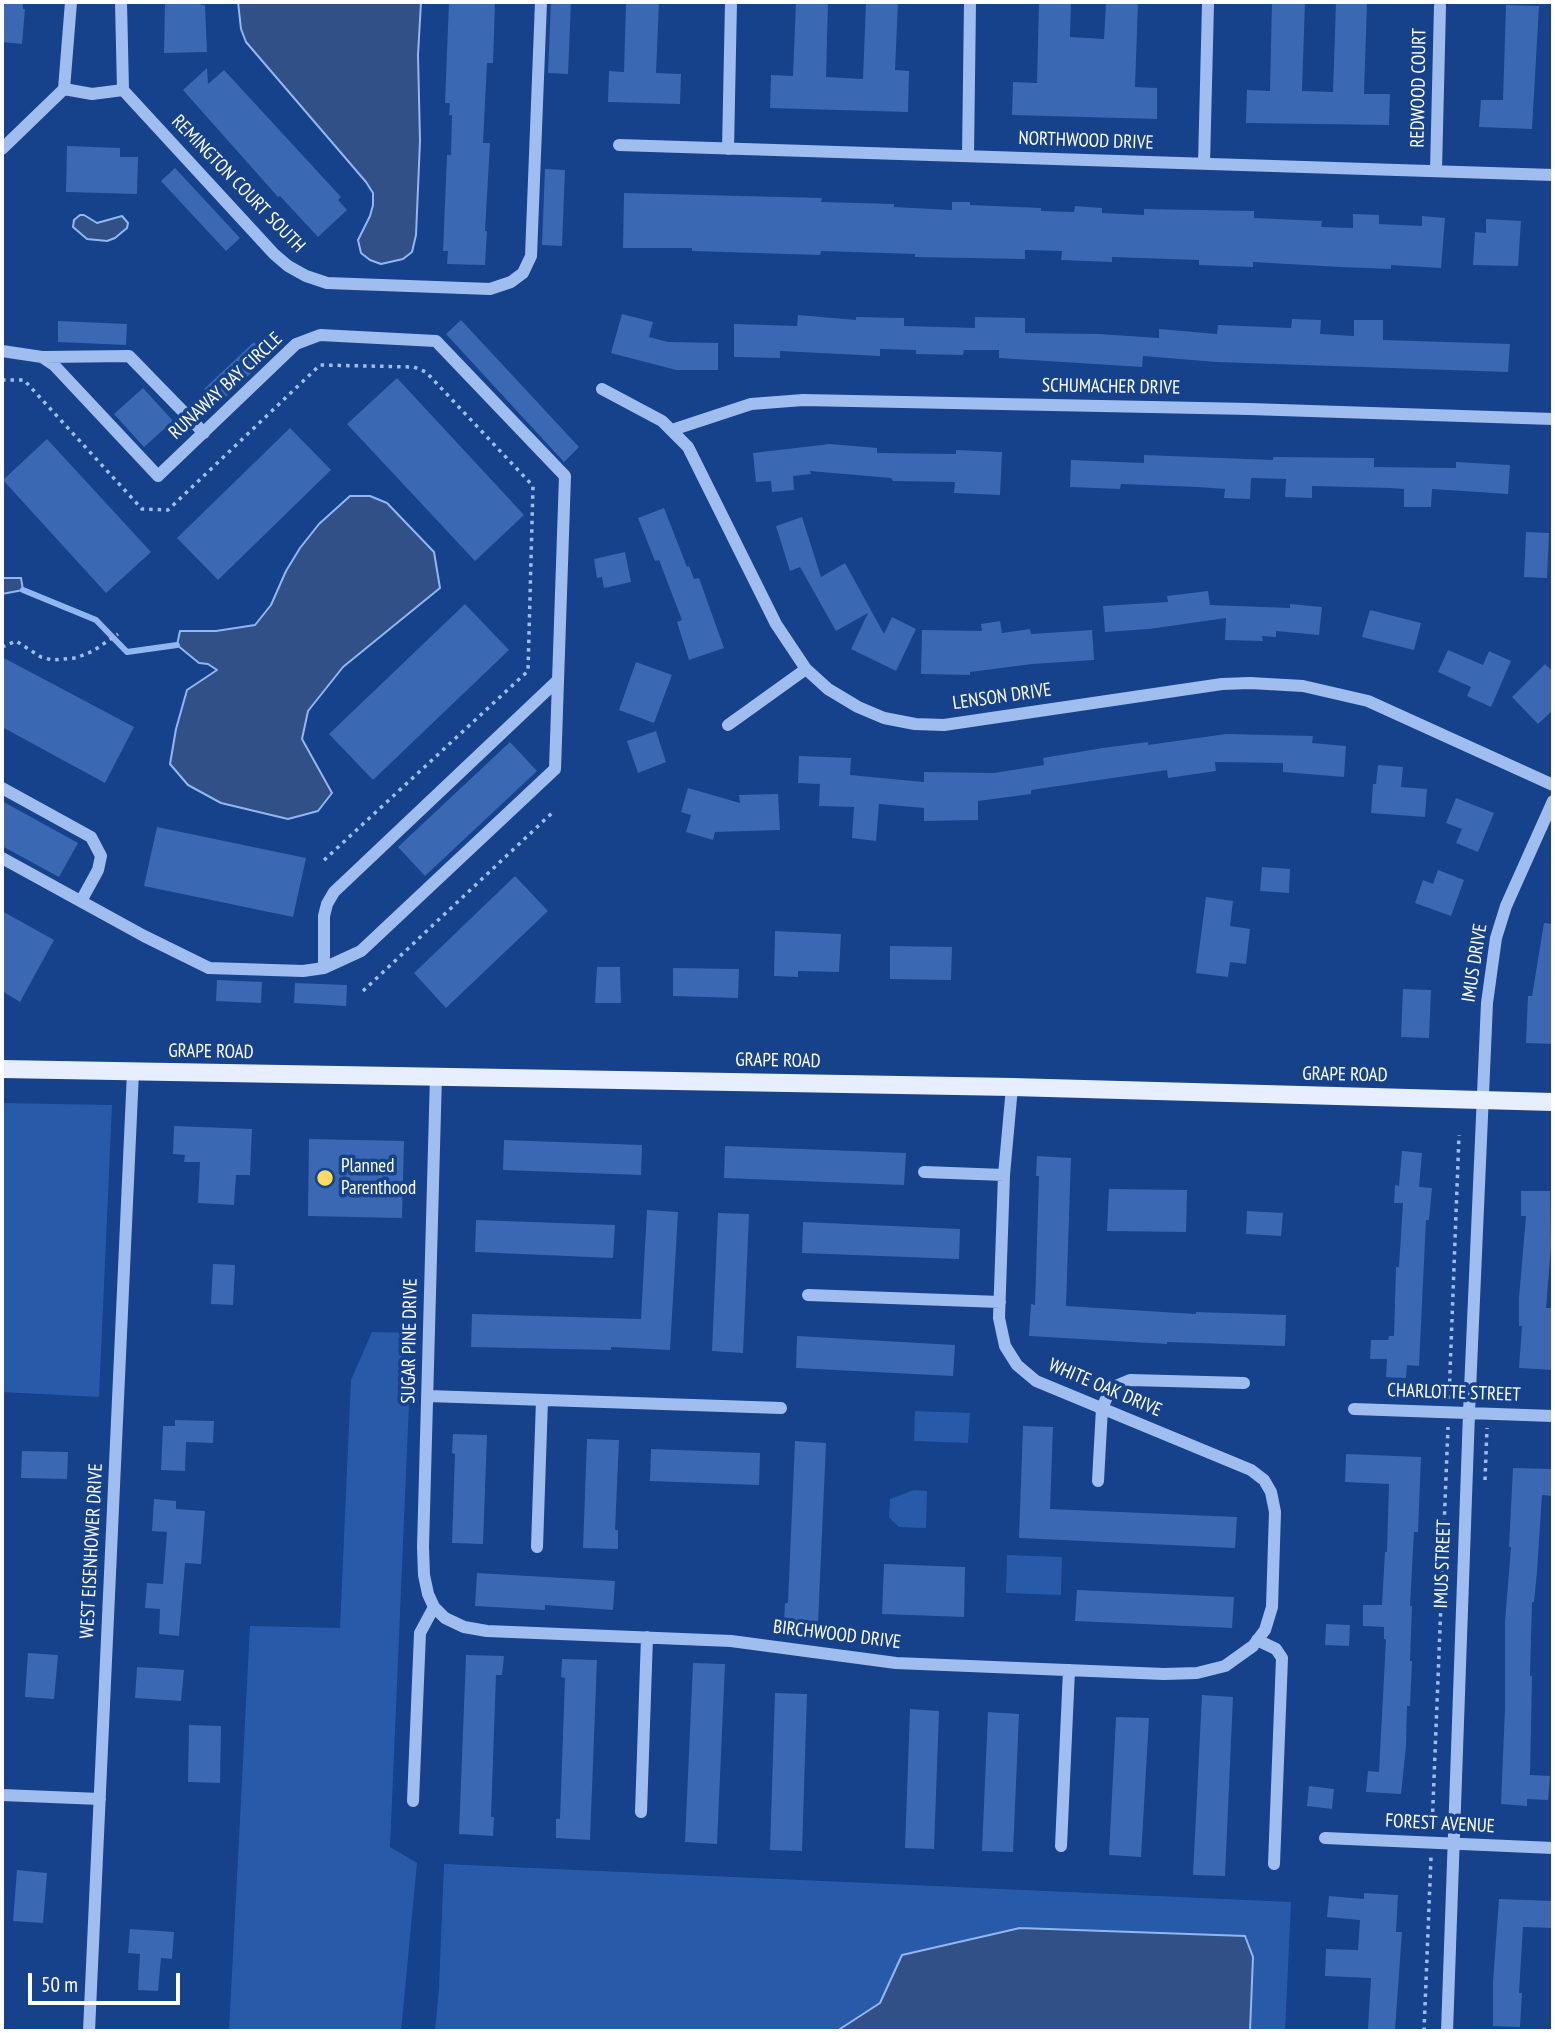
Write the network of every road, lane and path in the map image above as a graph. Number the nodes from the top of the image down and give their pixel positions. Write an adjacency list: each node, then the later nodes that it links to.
1 (71, 2): 8 (street)
2 (121, 2): 9 (street)
3 (541, 2): 9 (street, REMINGTON COURT SOUTH)
4 (731, 2): 12 (street)
5 (970, 2): 13 (street)
6 (1208, 4): 14 (street)
7 (1440, 6): 15 (street, REDWOOD COURT)
8 (64, 89): 9 (street); 11 (street)
9 (123, 90)
10 (619, 145): 12 (street, NORTHWOOD DRIVE)
11 (2, 149)
12 (728, 149): 13 (street, NORTHWOOD DRIVE)
13 (968, 156): 14 (street, NORTHWOOD DRIVE)
14 (1204, 164): 15 (street, NORTHWOOD DRIVE)
15 (1436, 170): 16 (street, NORTHWOOD DRIVE)
16 (1553, 175)
17 (2, 351): 18 (street)
18 (42, 357): 23 (street); 23 (street, RUNAWAY BAY CIRCLE)
19 (2, 380): 34 (path)
20 (602, 389): 22 (street, LENSON DRIVE)
21 (1553, 419): 22 (street, SCHUMACHER DRIVE)
22 (672, 430): 26 (street, LENSON DRIVE)
23 (204, 433): 27 (street, RUNAWAY BAY CIRCLE)
24 (118, 634): 25 (path)
25 (2, 647)
26 (806, 669): 28 (street); 29 (street, LENSON DRIVE)
27 (558, 680): 36 (street); 36 (street, RUNAWAY BAY CIRCLE)
28 (728, 725)
29 (1553, 785)
30 (2, 788): 35 (street)
31 (1553, 801): 42 (street, IMUS DRIVE)
32 (552, 813): 37 (path)
33 (2, 858): 35 (street, RUNAWAY BAY CIRCLE)
34 (321, 863)
35 (81, 901): 36 (street, RUNAWAY BAY CIRCLE)
36 (324, 968)
37 (363, 991)
38 (2, 1069): 39 (main road, GRAPE ROAD)
39 (132, 1072): 40 (main road, GRAPE ROAD); 66 (street, WEST EISENHOWER DRIVE)
40 (436, 1075): 41 (main road, GRAPE ROAD); 50 (street, SUGAR PINE DRIVE)
41 (1012, 1087): 42 (main road, GRAPE ROAD); 46 (street, WHITE OAK DRIVE)
42 (1483, 1099): 43 (main road, GRAPE ROAD); 56 (street, IMUS STREET)
43 (1553, 1102)
44 (1459, 1135): 55 (path)
45 (924, 1172): 46 (street)
46 (1004, 1175): 48 (street, WHITE OAK DRIVE)
47 (808, 1295): 48 (street)
48 (1000, 1302): 53 (street, WHITE OAK DRIVE)
49 (1244, 1383): 53 (street)
50 (428, 1396): 51 (street); 60 (street, SUGAR PINE DRIVE)
51 (542, 1400): 52 (street); 59 (street)
52 (780, 1408)
53 (1102, 1408): 58 (street); 62 (street, WHITE OAK DRIVE)
54 (1354, 1409): 55 (street, CHARLOTTE STREET)
55 (1448, 1412): 56 (street, CHARLOTTE STREET); 70 (path)
56 (1468, 1413): 57 (street, CHARLOTTE STREET); 71 (street, IMUS STREET)
57 (1553, 1416)
58 (1098, 1481)
59 (537, 1547)
60 (434, 1607): 61 (street, BIRCHWOOD DRIVE); 67 (street)
61 (647, 1637): 64 (street, BIRCHWOOD DRIVE); 68 (street)
62 (1258, 1640): 63 (street, WHITE OAK DRIVE); 74 (street)
63 (1239, 1658): 64 (street, BIRCHWOOD DRIVE)
64 (1069, 1670): 72 (street)
65 (2, 1795): 66 (street)
66 (100, 1799): 75 (street, WEST EISENHOWER DRIVE)
67 (414, 1801)
68 (641, 1812)
69 (1325, 1838): 70 (street, FOREST AVENUE)
70 (1432, 1844): 71 (street, FOREST AVENUE); 76 (path)
71 (1452, 1845): 73 (street, FOREST AVENUE); 77 (street, IMUS STREET)
72 (1061, 1846)
73 (1553, 1848)
74 (1274, 1864)
75 (89, 2031)
76 (1424, 2031)
77 (1447, 2031)

